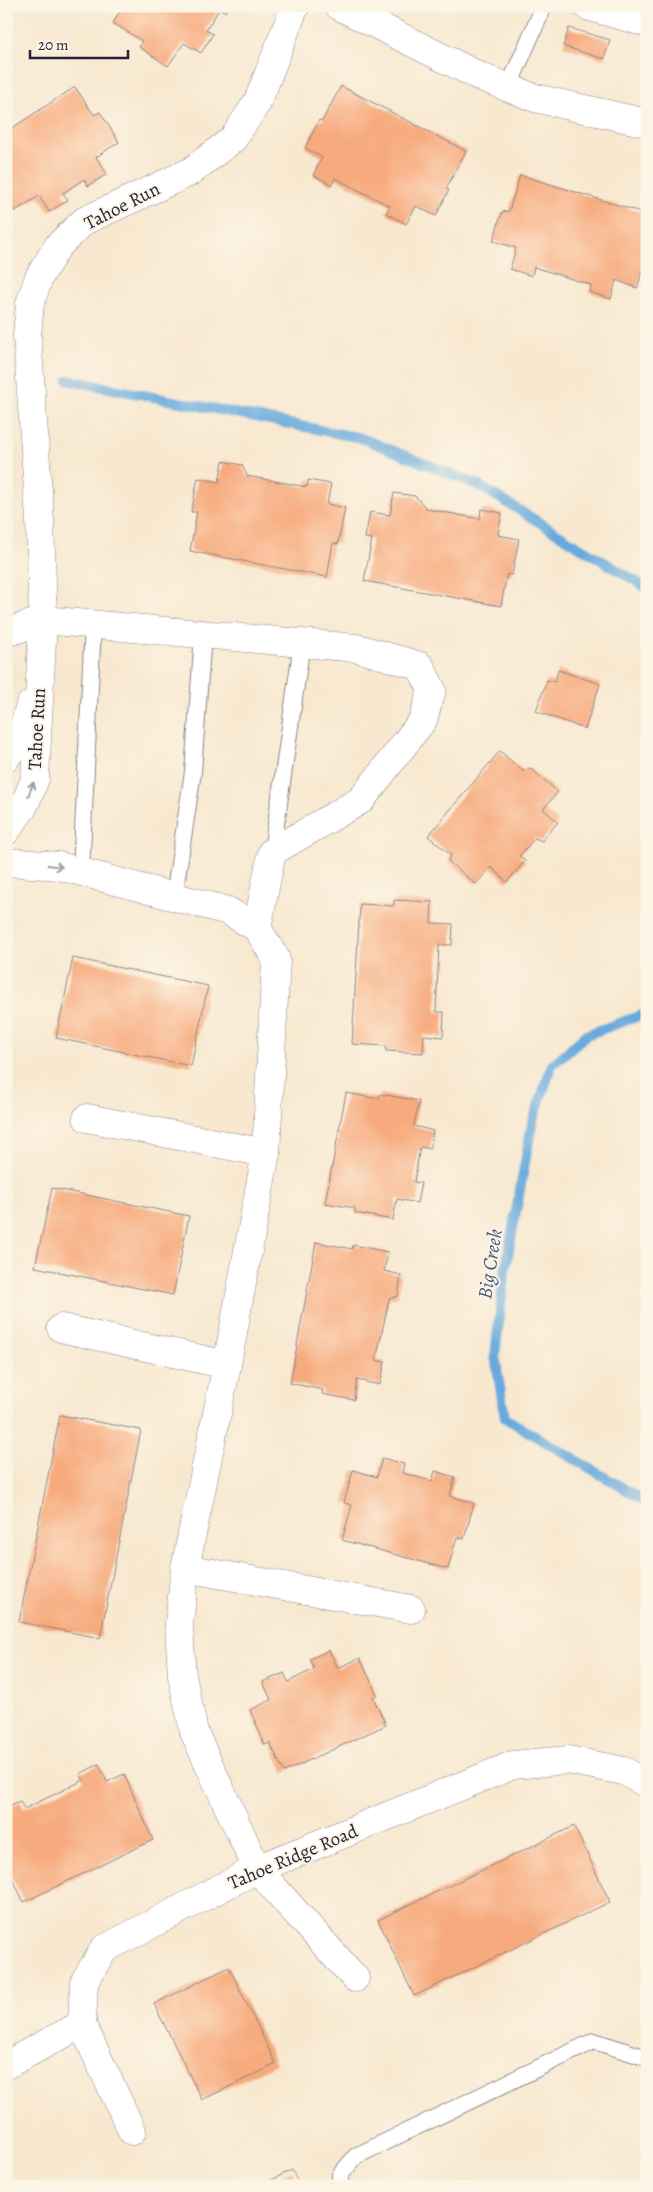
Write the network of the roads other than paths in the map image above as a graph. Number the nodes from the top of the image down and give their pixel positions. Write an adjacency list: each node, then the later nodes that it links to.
1 (295, 6): 8 (street, Tahoe Run)
2 (339, 6): 6 (street)
3 (544, 6): 6 (lane)
4 (587, 6): 5 (street)
5 (647, 23)
6 (508, 88): 7 (street)
7 (647, 123)
8 (42, 620): 9 (street); 10 (street); 13 (street, Tahoe Run); 14 (street, Tahoe Run, one-way to 8)
9 (92, 624): 11 (street); 17 (lane)
10 (6, 634)
11 (203, 634): 12 (street); 18 (lane)
12 (302, 643): 15 (lane); 15 (street)
13 (6, 758)
14 (6, 831)
15 (272, 852): 19 (street)
16 (6, 862): 17 (street, one-way to 17)
17 (81, 872): 18 (street)
18 (174, 896): 19 (street)
19 (257, 928): 21 (street)
20 (87, 1118): 21 (street)
21 (266, 1153): 23 (street)
22 (61, 1328): 23 (street)
23 (227, 1366): 24 (street)
24 (185, 1568): 25 (street); 27 (street)
25 (411, 1609)
26 (647, 1784): 27 (street, Tahoe Ridge Road)
27 (258, 1869): 28 (street); 29 (street, Tahoe Ridge Road)
28 (355, 1978)
29 (82, 2024): 31 (street); 32 (street)
30 (647, 2058): 33 (lane)
31 (6, 2065)
32 (132, 2131)
33 (340, 2186)

